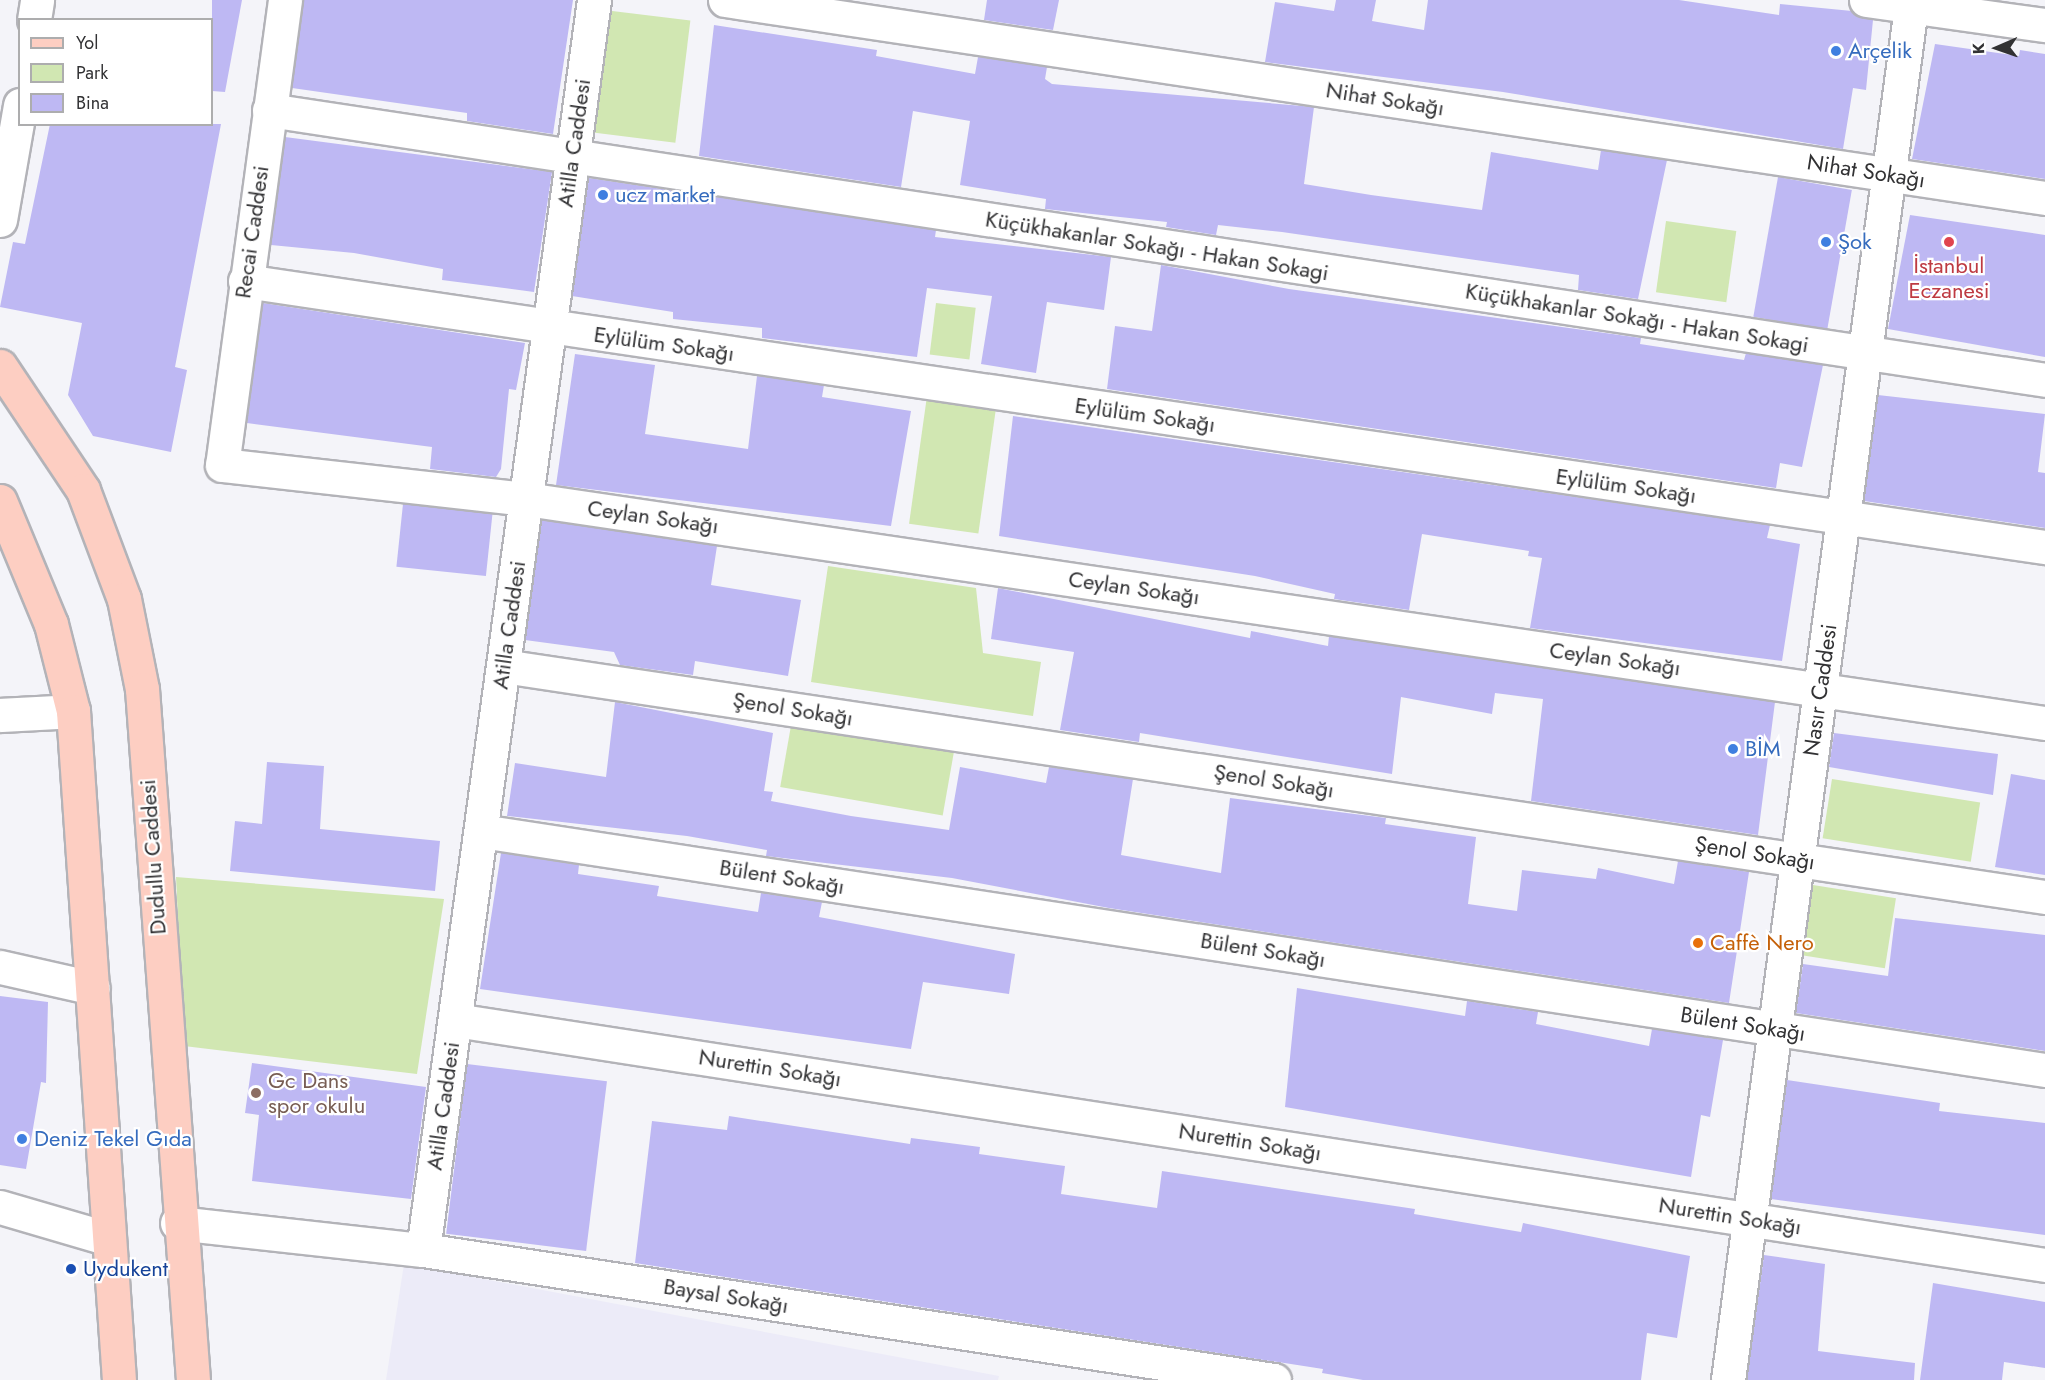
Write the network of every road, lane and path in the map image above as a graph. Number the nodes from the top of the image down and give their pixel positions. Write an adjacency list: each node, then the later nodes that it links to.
1 (37, 0): 7 (street)
2 (285, 0): 9 (street, Recai Caddesi)
3 (594, 0): 11 (street, Atilla Caddesi)
4 (725, 0): 12 (street, Nihat Sokağı)
5 (1866, 0): 6 (street)
6 (1912, 3): 8 (street); 12 (street, Nasır Caddesi)
7 (34, 18)
8 (2045, 25)
9 (269, 110): 11 (street, Küçükhakanlar Sokağı - Hakan Sokagi); 15 (street, Recai Caddesi)
10 (18, 116): 14 (street)
11 (572, 158): 16 (street, Atilla Caddesi); 17 (street, Küçükhakanlar Sokağı - Hakan Sokagi)
12 (1889, 175): 13 (street, Nihat Sokağı); 17 (street, Nasır Caddesi)
13 (2045, 198)
14 (0, 220)
15 (245, 281): 16 (street, Eylülüm Sokağı); 20 (street, Recai Caddesi)
16 (549, 327): 21 (street, Atilla Caddesi); 23 (street, Eylülüm Sokağı)
17 (1865, 353): 19 (street, Küçükhakanlar Sokağı - Hakan Sokagi); 23 (street, Nasır Caddesi)
18 (0, 366): 40 (main road, Dudullu Caddesi)
19 (2045, 380)
20 (222, 465): 21 (street, Ceylan Sokağı)
21 (526, 499): 25 (street, Atilla Caddesi); 26 (street, Ceylan Sokağı)
22 (0, 501): 27 (main road)
23 (1843, 518): 24 (street, Eylülüm Sokağı); 26 (street, Nasır Caddesi)
24 (2045, 547)
25 (503, 666): 30 (street, Atilla Caddesi); 31 (street, Şenol Sokağı)
26 (1820, 689): 29 (street, Ceylan Sokağı); 31 (street, Nasır Caddesi)
27 (73, 711): 28 (street); 34 (main road)
28 (0, 715)
29 (2045, 723)
30 (481, 831): 35 (street, Atilla Caddesi); 36 (street, Bülent Sokağı)
31 (1797, 860): 32 (street, Şenol Sokağı); 36 (street, Nasır Caddesi)
32 (2045, 897)
33 (0, 967): 34 (street)
34 (93, 988): 41 (main road)
35 (455, 1020): 39 (street, Nurettin Sokağı); 42 (street, Atilla Caddesi)
36 (1775, 1028): 37 (street, Bülent Sokağı); 39 (street, Nasır Caddesi)
37 (2045, 1070)
38 (0, 1207): 41 (street)
39 (1749, 1219): 43 (street, Nurettin Sokağı); 47 (street, Nasır Caddesi)
40 (177, 1223): 42 (street, Baysal Sokağı); 45 (main road, Dudullu Caddesi)
41 (106, 1238): 44 (main road)
42 (423, 1250): 46 (street, Baysal Sokağı)
43 (2045, 1265)
44 (119, 1380)
45 (193, 1380)
46 (1274, 1380)
47 (1728, 1380)

